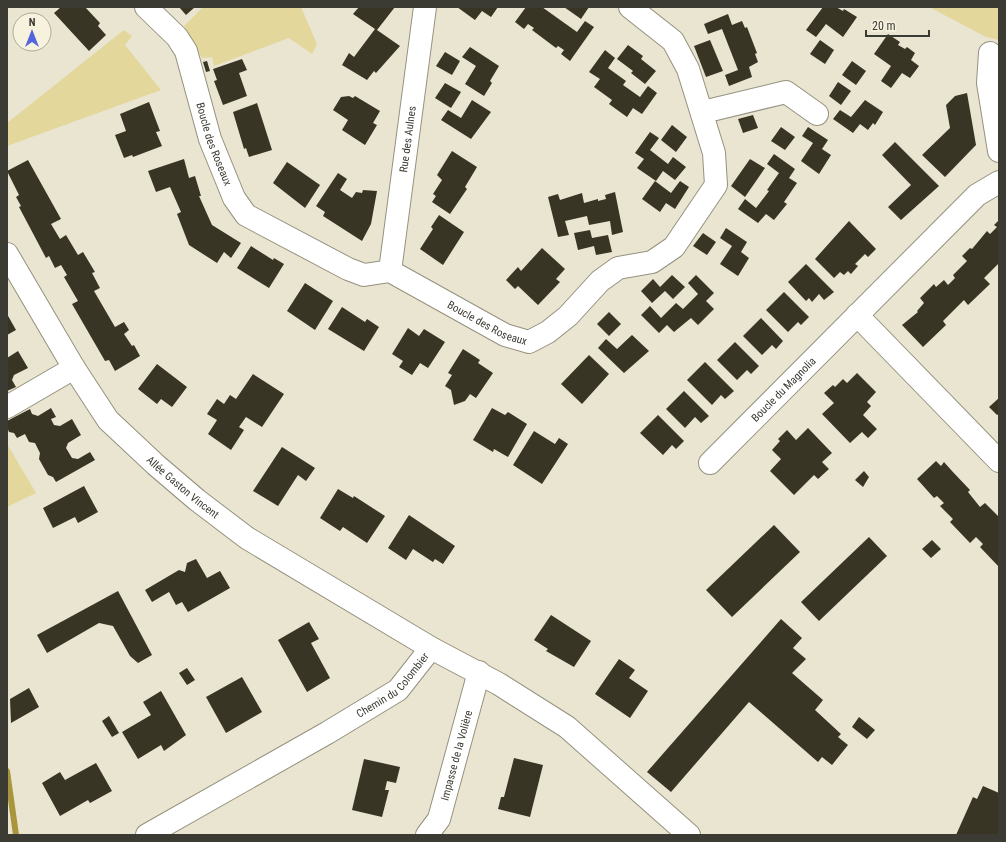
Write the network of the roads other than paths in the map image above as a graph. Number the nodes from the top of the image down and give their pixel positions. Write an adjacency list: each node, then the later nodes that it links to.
1 (146, 7): 10 (street, Boucle des Roseaux)
2 (425, 7): 10 (street, Rue des Aulnes)
3 (630, 7): 5 (street, Boucle des Roseaux)
4 (990, 53): 7 (street)
5 (703, 112): 6 (street); 10 (street, Boucle des Roseaux)
6 (817, 114)
7 (999, 151)
8 (999, 182): 11 (street, Boucle du Magnolia)
9 (7, 254): 12 (street, Allée Gaston Vincent)
10 (390, 271)
11 (857, 315): 14 (street); 15 (street, Boucle du Magnolia)
12 (74, 368): 13 (street); 16 (street, Allée Gaston Vincent)
13 (7, 407)
14 (999, 461)
15 (710, 463)
16 (431, 648): 17 (street, Chemin du Colombier); 19 (street, Chemin du Colombier)
17 (479, 672): 18 (street, Chemin du Colombier); 20 (street, Impasse de la Volière)
18 (678, 832)
19 (147, 835)
20 (427, 835)

